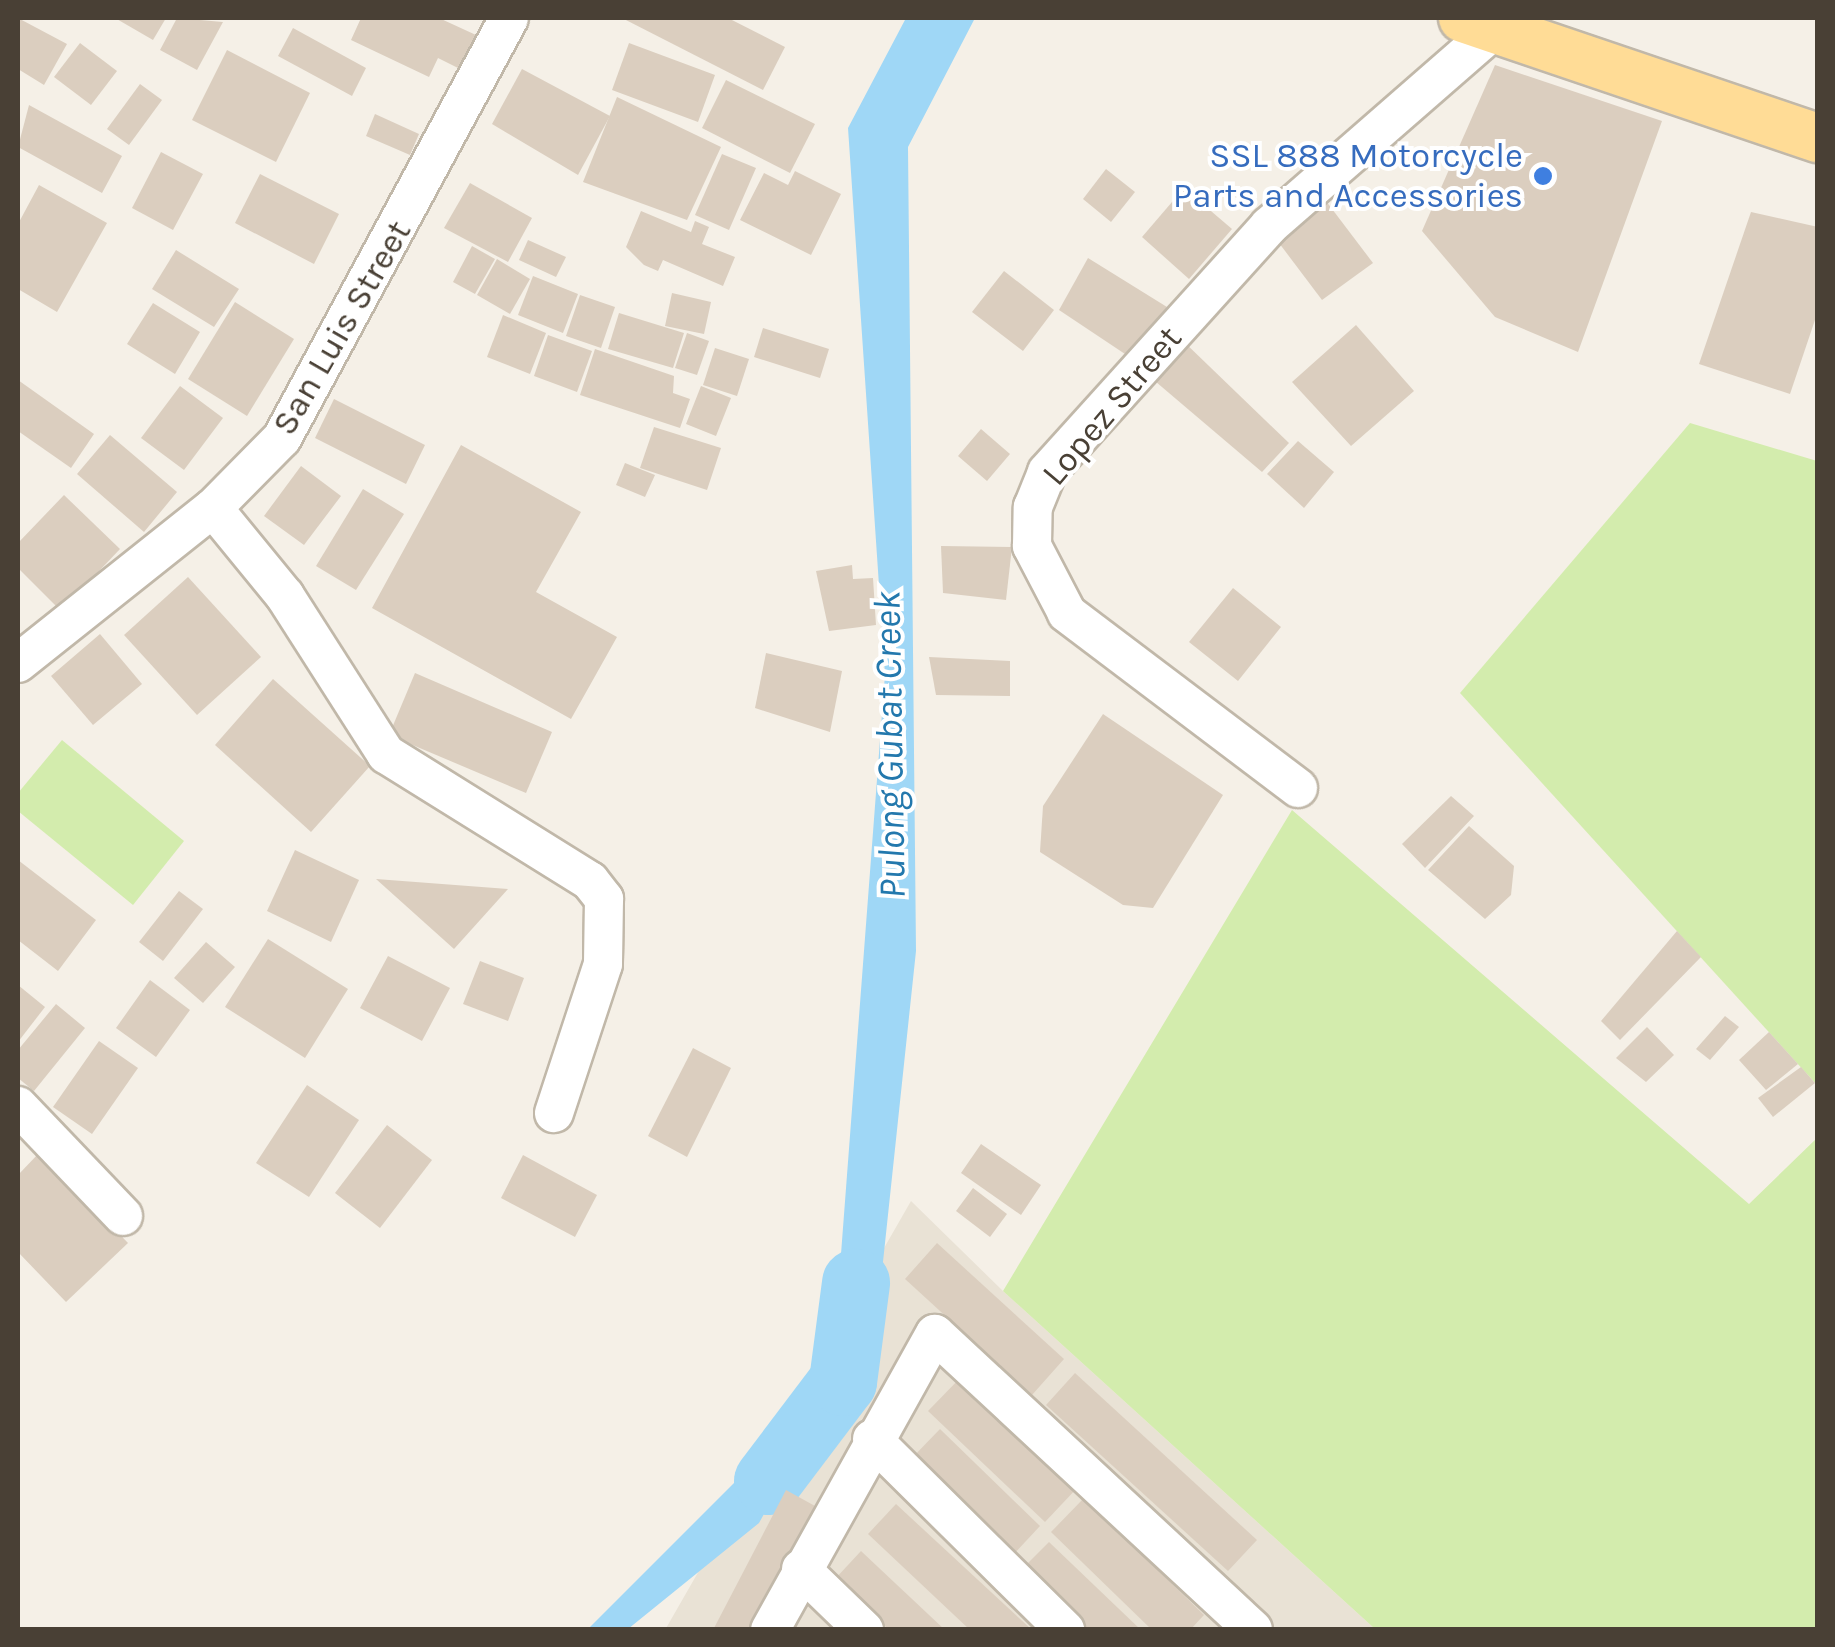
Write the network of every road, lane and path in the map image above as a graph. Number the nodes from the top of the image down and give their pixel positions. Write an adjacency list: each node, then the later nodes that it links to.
1 (509, 18): 4 (street, San Luis Street)
2 (1477, 25): 3 (main road); 6 (street, Lopez Street)
3 (1818, 138)
4 (214, 508): 5 (street, San Luis Street); 8 (street)
5 (18, 662)
6 (1298, 788)
7 (18, 1106): 9 (street)
8 (554, 1114)
9 (123, 1216)
10 (872, 1439): 11 (street); 14 (street); 15 (street)
11 (801, 1569): 12 (street); 13 (street)
12 (770, 1630)
13 (864, 1630)
14 (1065, 1630)
15 (1253, 1630)

